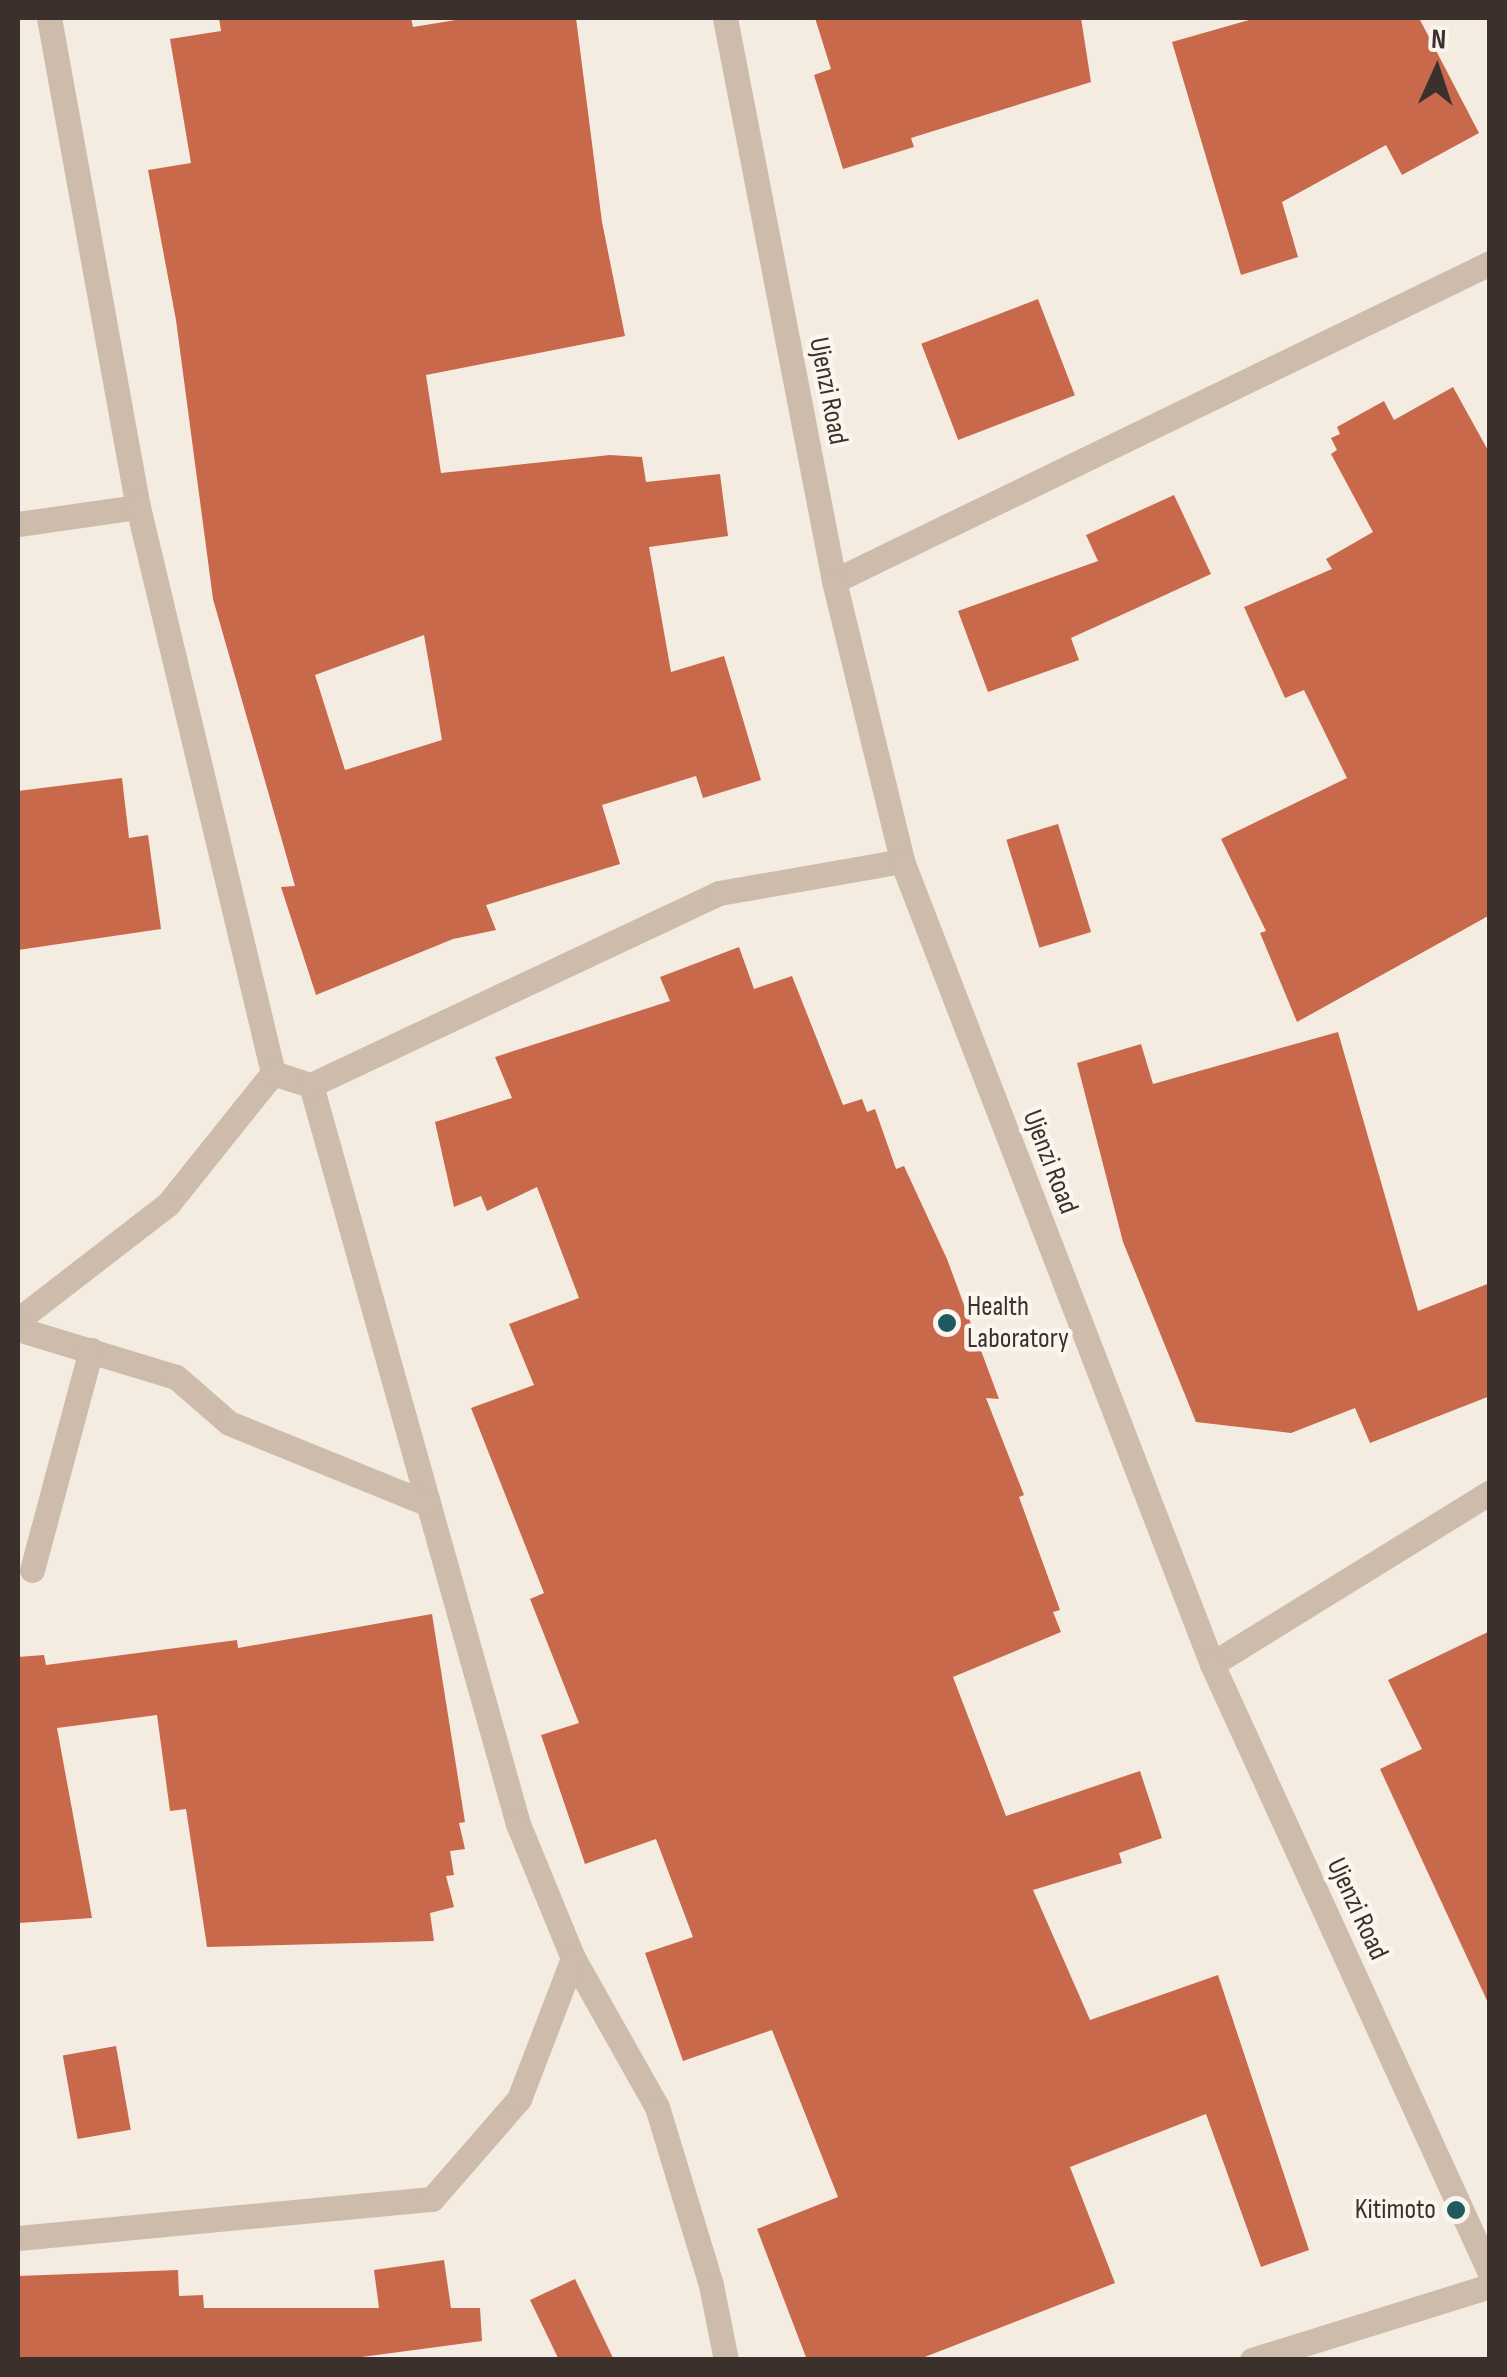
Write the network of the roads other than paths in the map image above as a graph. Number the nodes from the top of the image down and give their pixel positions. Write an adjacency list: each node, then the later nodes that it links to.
1 (49, 18): 4 (street)
2 (725, 18): 6 (street, Ujenzi Road)
3 (1490, 263): 6 (street)
4 (138, 507): 5 (street); 8 (street)
5 (18, 524)
6 (834, 580): 7 (street, Ujenzi Road)
7 (902, 861): 9 (street); 16 (street, Ujenzi Road)
8 (274, 1073): 9 (street); 10 (street)
9 (311, 1084): 14 (street)
10 (18, 1320)
11 (18, 1329): 12 (street)
12 (91, 1350): 14 (street); 15 (street)
13 (1490, 1492): 16 (street)
14 (426, 1504): 17 (street)
15 (32, 1570)
16 (1212, 1664): 19 (street, Ujenzi Road)
17 (573, 1958): 18 (street); 21 (street)
18 (18, 2238)
19 (1490, 2273)
20 (1490, 2286): 22 (street)
21 (726, 2360)
22 (1252, 2360)

